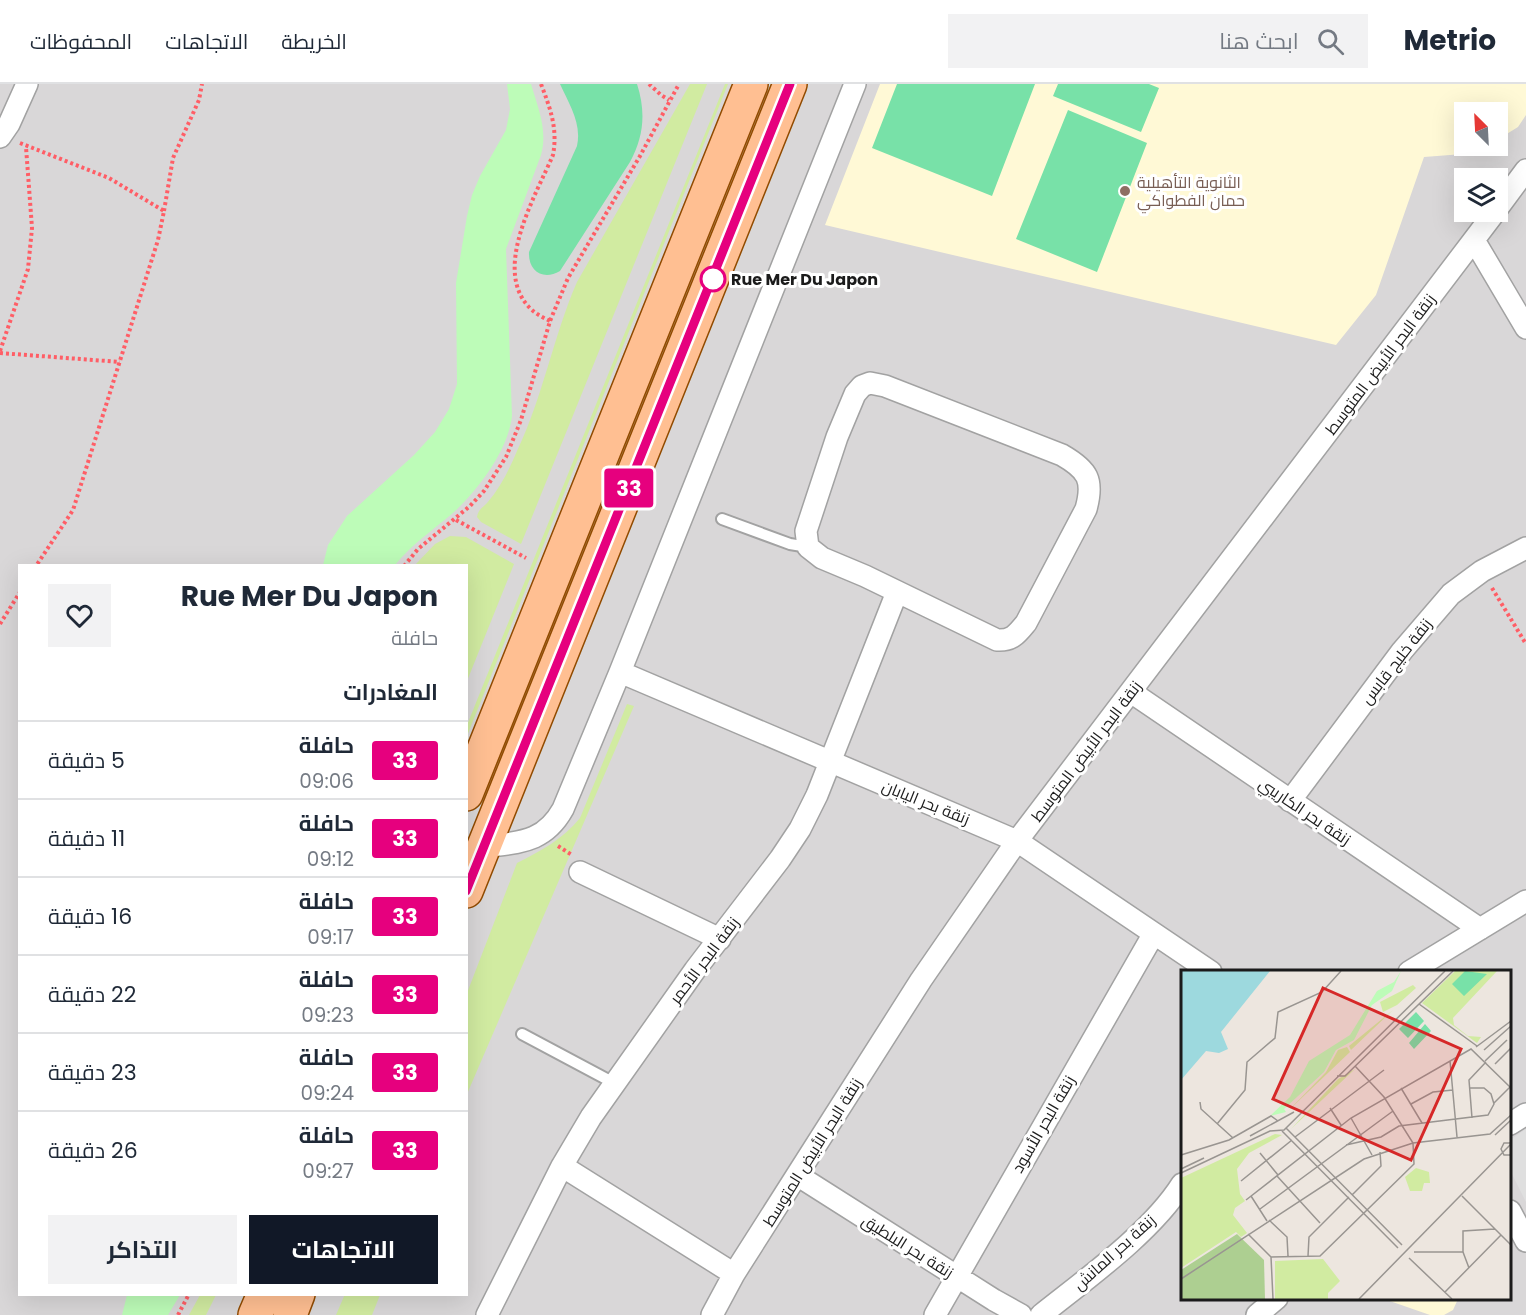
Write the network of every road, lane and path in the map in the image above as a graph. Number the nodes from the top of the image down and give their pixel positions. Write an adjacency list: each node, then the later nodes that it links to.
1 (27, 84): 10 (street)
2 (202, 84): 14 (path)
3 (541, 84): 17 (path)
4 (649, 84): 9 (path)
5 (679, 84): 9 (path)
6 (751, 84): 36 (main road)
7 (790, 84): 40 (main road)
8 (855, 84): 33 (street)
9 (669, 100): 17 (path)
10 (1, 136): 11 (path)
11 (26, 147): 14 (path); 19 (path)
12 (1526, 170): 13 (street, زنقة البحر الأبيض المتوسط)
13 (1508, 194)
14 (164, 211): 20 (path)
15 (1487, 222): 16 (street, زنقة البحر الأبيض المتوسط)
16 (1474, 240): 18 (street); 34 (street, زنقة البحر الأبيض المتوسط)
17 (550, 321): 22 (path)
18 (1526, 328)
19 (0, 352): 20 (path)
20 (120, 362): 26 (path)
21 (722, 519): 23 (lane)
22 (456, 520): 25 (path); 27 (path)
23 (808, 547): 29 (street); 29 (street)
24 (1526, 548): 28 (street, زنقة خليج قابس)
25 (526, 558)
26 (37, 564)
27 (406, 564)
28 (1482, 572): 32 (path); 37 (street, زنقة خليج قابس)
29 (897, 592): 35 (street, زنقة البحر الأحمر)
30 (18, 595): 31 (path)
31 (0, 624)
32 (1526, 644)
33 (620, 672): 35 (street, زنقة بحر اليابان); 40 (street)
34 (1131, 692): 37 (street, زنقة بحر الكاريبي); 39 (street, زنقة البحر الأبيض المتوسط)
35 (829, 762): 39 (street, زنقة بحر اليابان); 46 (street, زنقة البحر الأحمر)
36 (468, 789)
37 (1290, 801): 44 (street, زنقة بحر الكاريبي)
38 (550, 840): 41 (path)
39 (1017, 841): 45 (street, زنقة بحر اليابان); 54 (street, زنقة البحر الأبيض المتوسط)
40 (485, 847): 42 (main road)
41 (576, 864): 46 (street)
42 (468, 886)
43 (1526, 901): 44 (street)
44 (1480, 929): 48 (street)
45 (1153, 934): 47 (street, زنقة بحر اليابان); 59 (street, زنقة البحر الأسود)
46 (720, 939): 50 (street, زنقة البحر الأحمر)
47 (1208, 970)
48 (1411, 970)
49 (522, 1034): 50 (lane)
50 (614, 1083): 53 (street, زنقة البحر الأحمر)
51 (1526, 1114): 52 (street)
52 (1511, 1123)
53 (562, 1166): 58 (street); 67 (street, زنقة البحر الأحمر)
54 (797, 1175): 58 (street, زنقة البحر الأبيض المتوسط); 59 (street, زنقة بحر البلطيق)
55 (1181, 1186): 71 (street, زنقة بحر المانش)
56 (1511, 1215): 57 (street)
57 (1526, 1241)
58 (734, 1274): 68 (street, زنقة البحر الأبيض المتوسط)
59 (956, 1276): 69 (street, زنقة البحر الأسود); 70 (street, زنقة بحر البلطيق)
60 (188, 1296): 64 (path)
61 (263, 1296): 65 (main road)
62 (297, 1296): 66 (main road)
63 (1276, 1300): 72 (street)
64 (178, 1315)
65 (255, 1315)
66 (290, 1315)
67 (487, 1315)
68 (712, 1315)
69 (935, 1315)
70 (1021, 1315)
71 (1041, 1315)
72 (1257, 1315)

